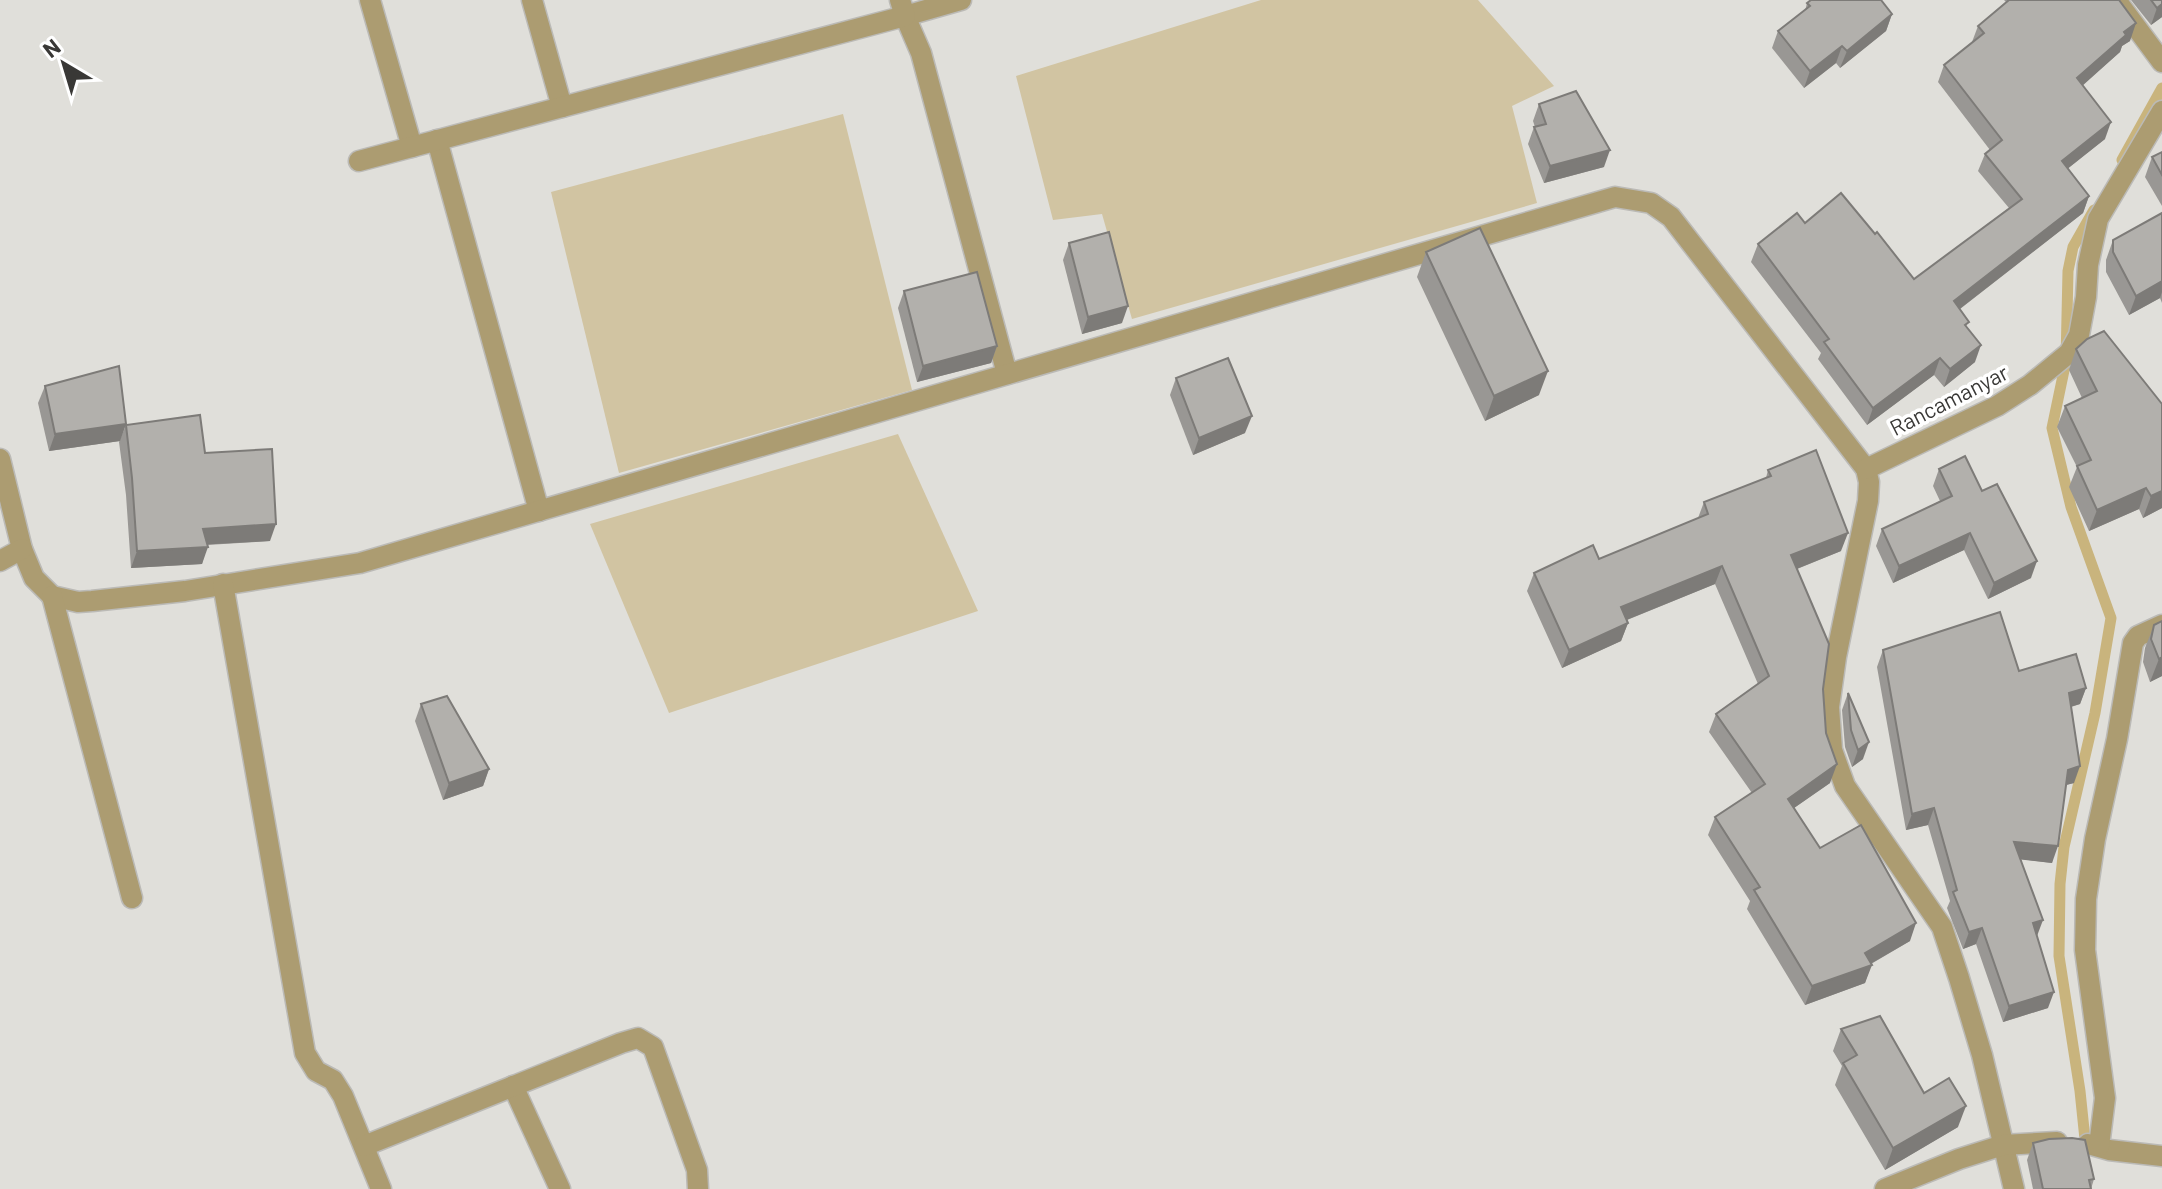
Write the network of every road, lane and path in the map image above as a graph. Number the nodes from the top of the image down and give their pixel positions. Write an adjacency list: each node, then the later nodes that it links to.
1 (370, 0): 10 (street)
2 (532, 0): 7 (street)
3 (961, 0): 5 (street)
4 (2116, 0): 6 (street)
5 (903, 8): 7 (street); 12 (street)
6 (2162, 62)
7 (562, 107): 9 (street)
8 (2162, 111): 14 (street, Rancamanyar)
9 (437, 140): 10 (street); 15 (street)
10 (412, 147): 11 (street)
11 (359, 161)
12 (1007, 374): 14 (street); 15 (street)
13 (0, 459): 16 (street)
14 (1866, 469): 23 (street)
15 (539, 511): 18 (street)
16 (22, 549): 17 (street); 19 (street)
17 (0, 561)
18 (223, 584): 19 (street); 24 (street)
19 (52, 596): 21 (street)
20 (2162, 625): 25 (street)
21 (132, 898)
22 (513, 1086): 24 (street); 28 (street); 29 (street)
23 (2003, 1145): 25 (street); 30 (street); 31 (street)
24 (364, 1146): 27 (street)
25 (2099, 1146): 26 (street)
26 (2162, 1156)
27 (381, 1189)
28 (560, 1189)
29 (698, 1189)
30 (1885, 1189)
31 (2014, 1189)

